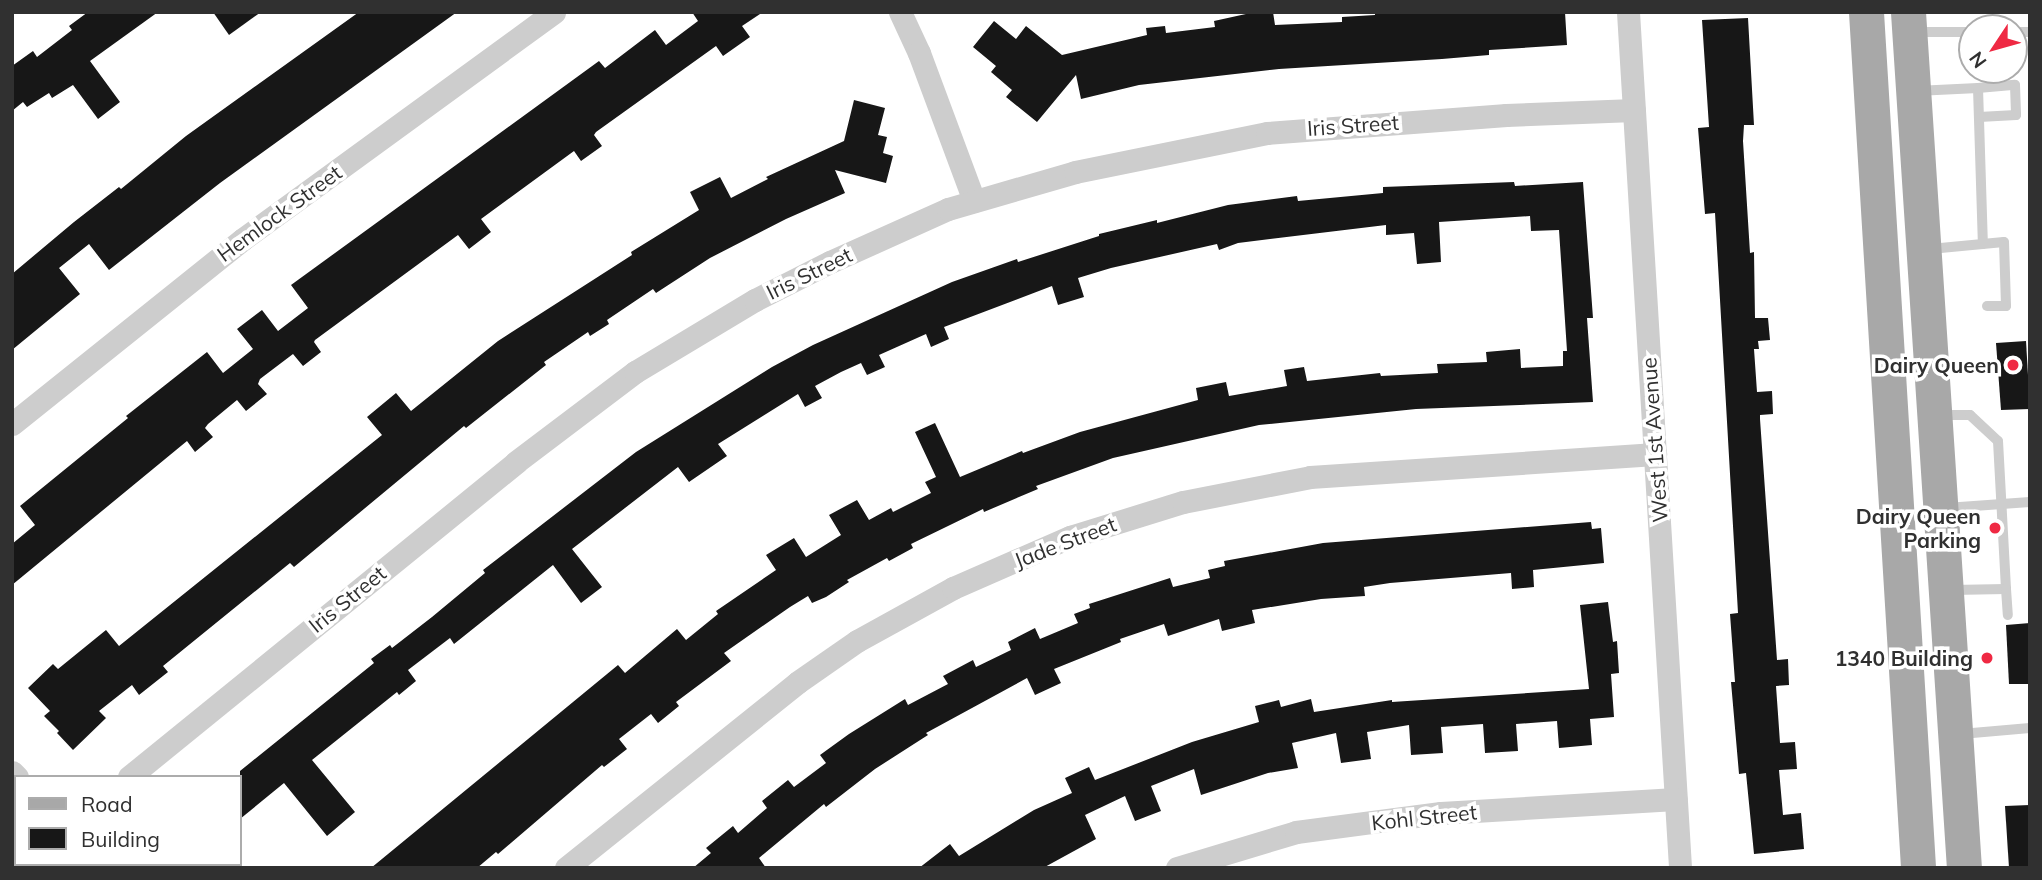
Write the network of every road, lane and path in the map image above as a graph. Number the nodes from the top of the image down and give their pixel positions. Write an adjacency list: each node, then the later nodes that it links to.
1 (554, 12): 16 (street, Hemlock Street)
2 (900, 12): 11 (street)
3 (1628, 12): 9 (street, West 1st Avenue)
4 (1866, 12): 31 (main road)
5 (1908, 22): 6 (lane); 8 (main road)
6 (1958, 30)
7 (1978, 88): 8 (lane); 10 (lane); 10 (lane)
8 (1913, 91): 13 (main road)
9 (1634, 110): 11 (street, Iris Street); 17 (street, West 1st Avenue)
10 (1979, 117): 12 (lane)
11 (974, 201): 26 (street, Iris Street)
12 (1983, 244): 13 (lane); 14 (lane)
13 (1923, 249): 15 (main road)
14 (1987, 306)
15 (1934, 414): 19 (lane); 20 (main road)
16 (12, 424)
17 (1655, 453): 27 (street, West 1st Avenue); 28 (street, Jade Street)
18 (2030, 502): 19 (lane)
19 (2002, 505): 20 (lane); 21 (lane)
20 (1940, 509): 22 (main road)
21 (2006, 589): 22 (lane); 23 (lane)
22 (1945, 591): 25 (main road)
23 (2008, 615)
24 (2030, 728): 25 (lane)
25 (1955, 734): 32 (main road)
26 (131, 775)
27 (1676, 799): 29 (street, Kohl Street); 30 (street, West 1st Avenue)
28 (566, 868)
29 (1177, 868)
30 (1680, 868)
31 (1919, 868)
32 (1964, 868)

